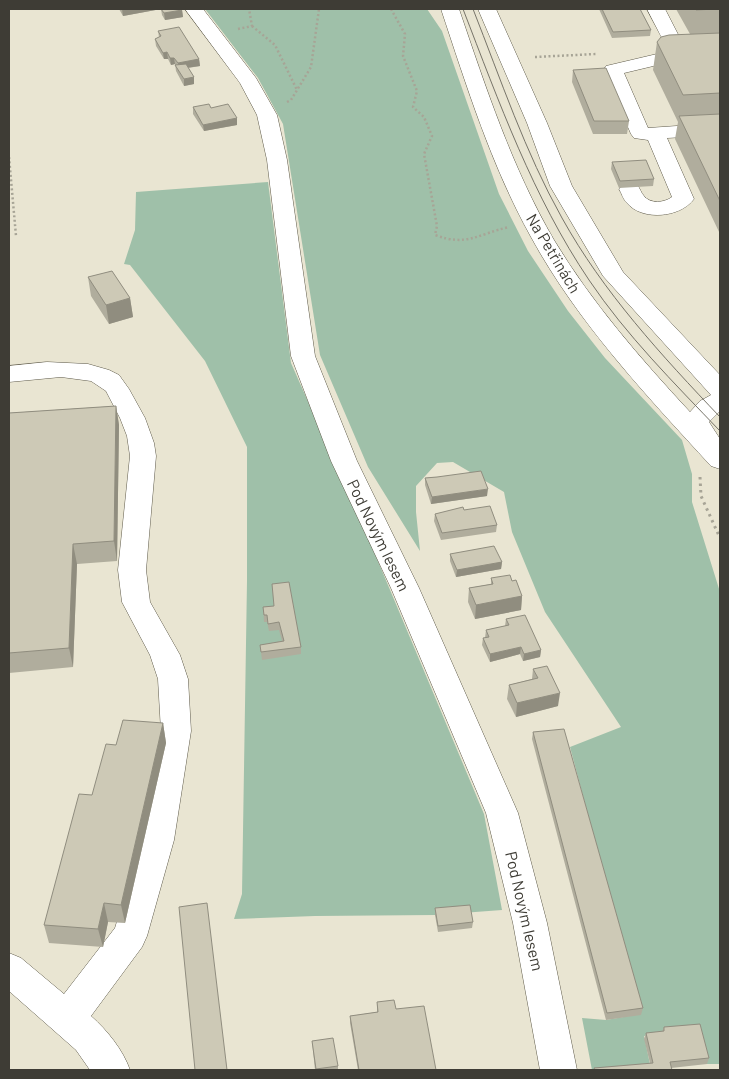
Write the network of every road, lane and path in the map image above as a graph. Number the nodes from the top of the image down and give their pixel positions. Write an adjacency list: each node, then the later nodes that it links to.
1 (194, 9): 10 (street, Pod Novým lesem)
2 (319, 9): 9 (path)
3 (391, 9): 15 (path)
4 (656, 9): 8 (street)
5 (473, 13): 18 (street, Na Petřinách); 20 (street, Na Petřinách)
6 (252, 26): 9 (path)
7 (720, 48): 8 (street)
8 (677, 50): 12 (street)
9 (297, 90): 10 (path)
10 (267, 115): 25 (street, Pod Novým lesem)
11 (720, 129): 12 (street)
12 (654, 133): 14 (street)
13 (9, 158): 16 (path)
14 (630, 189)
15 (511, 227)
16 (16, 236)
17 (9, 374): 23 (street)
18 (720, 390)
19 (720, 401): 20 (street)
20 (714, 462): 21 (path)
21 (720, 538)
22 (9, 970): 23 (street)
23 (67, 1020): 24 (street)
24 (112, 1070)
25 (559, 1070)

